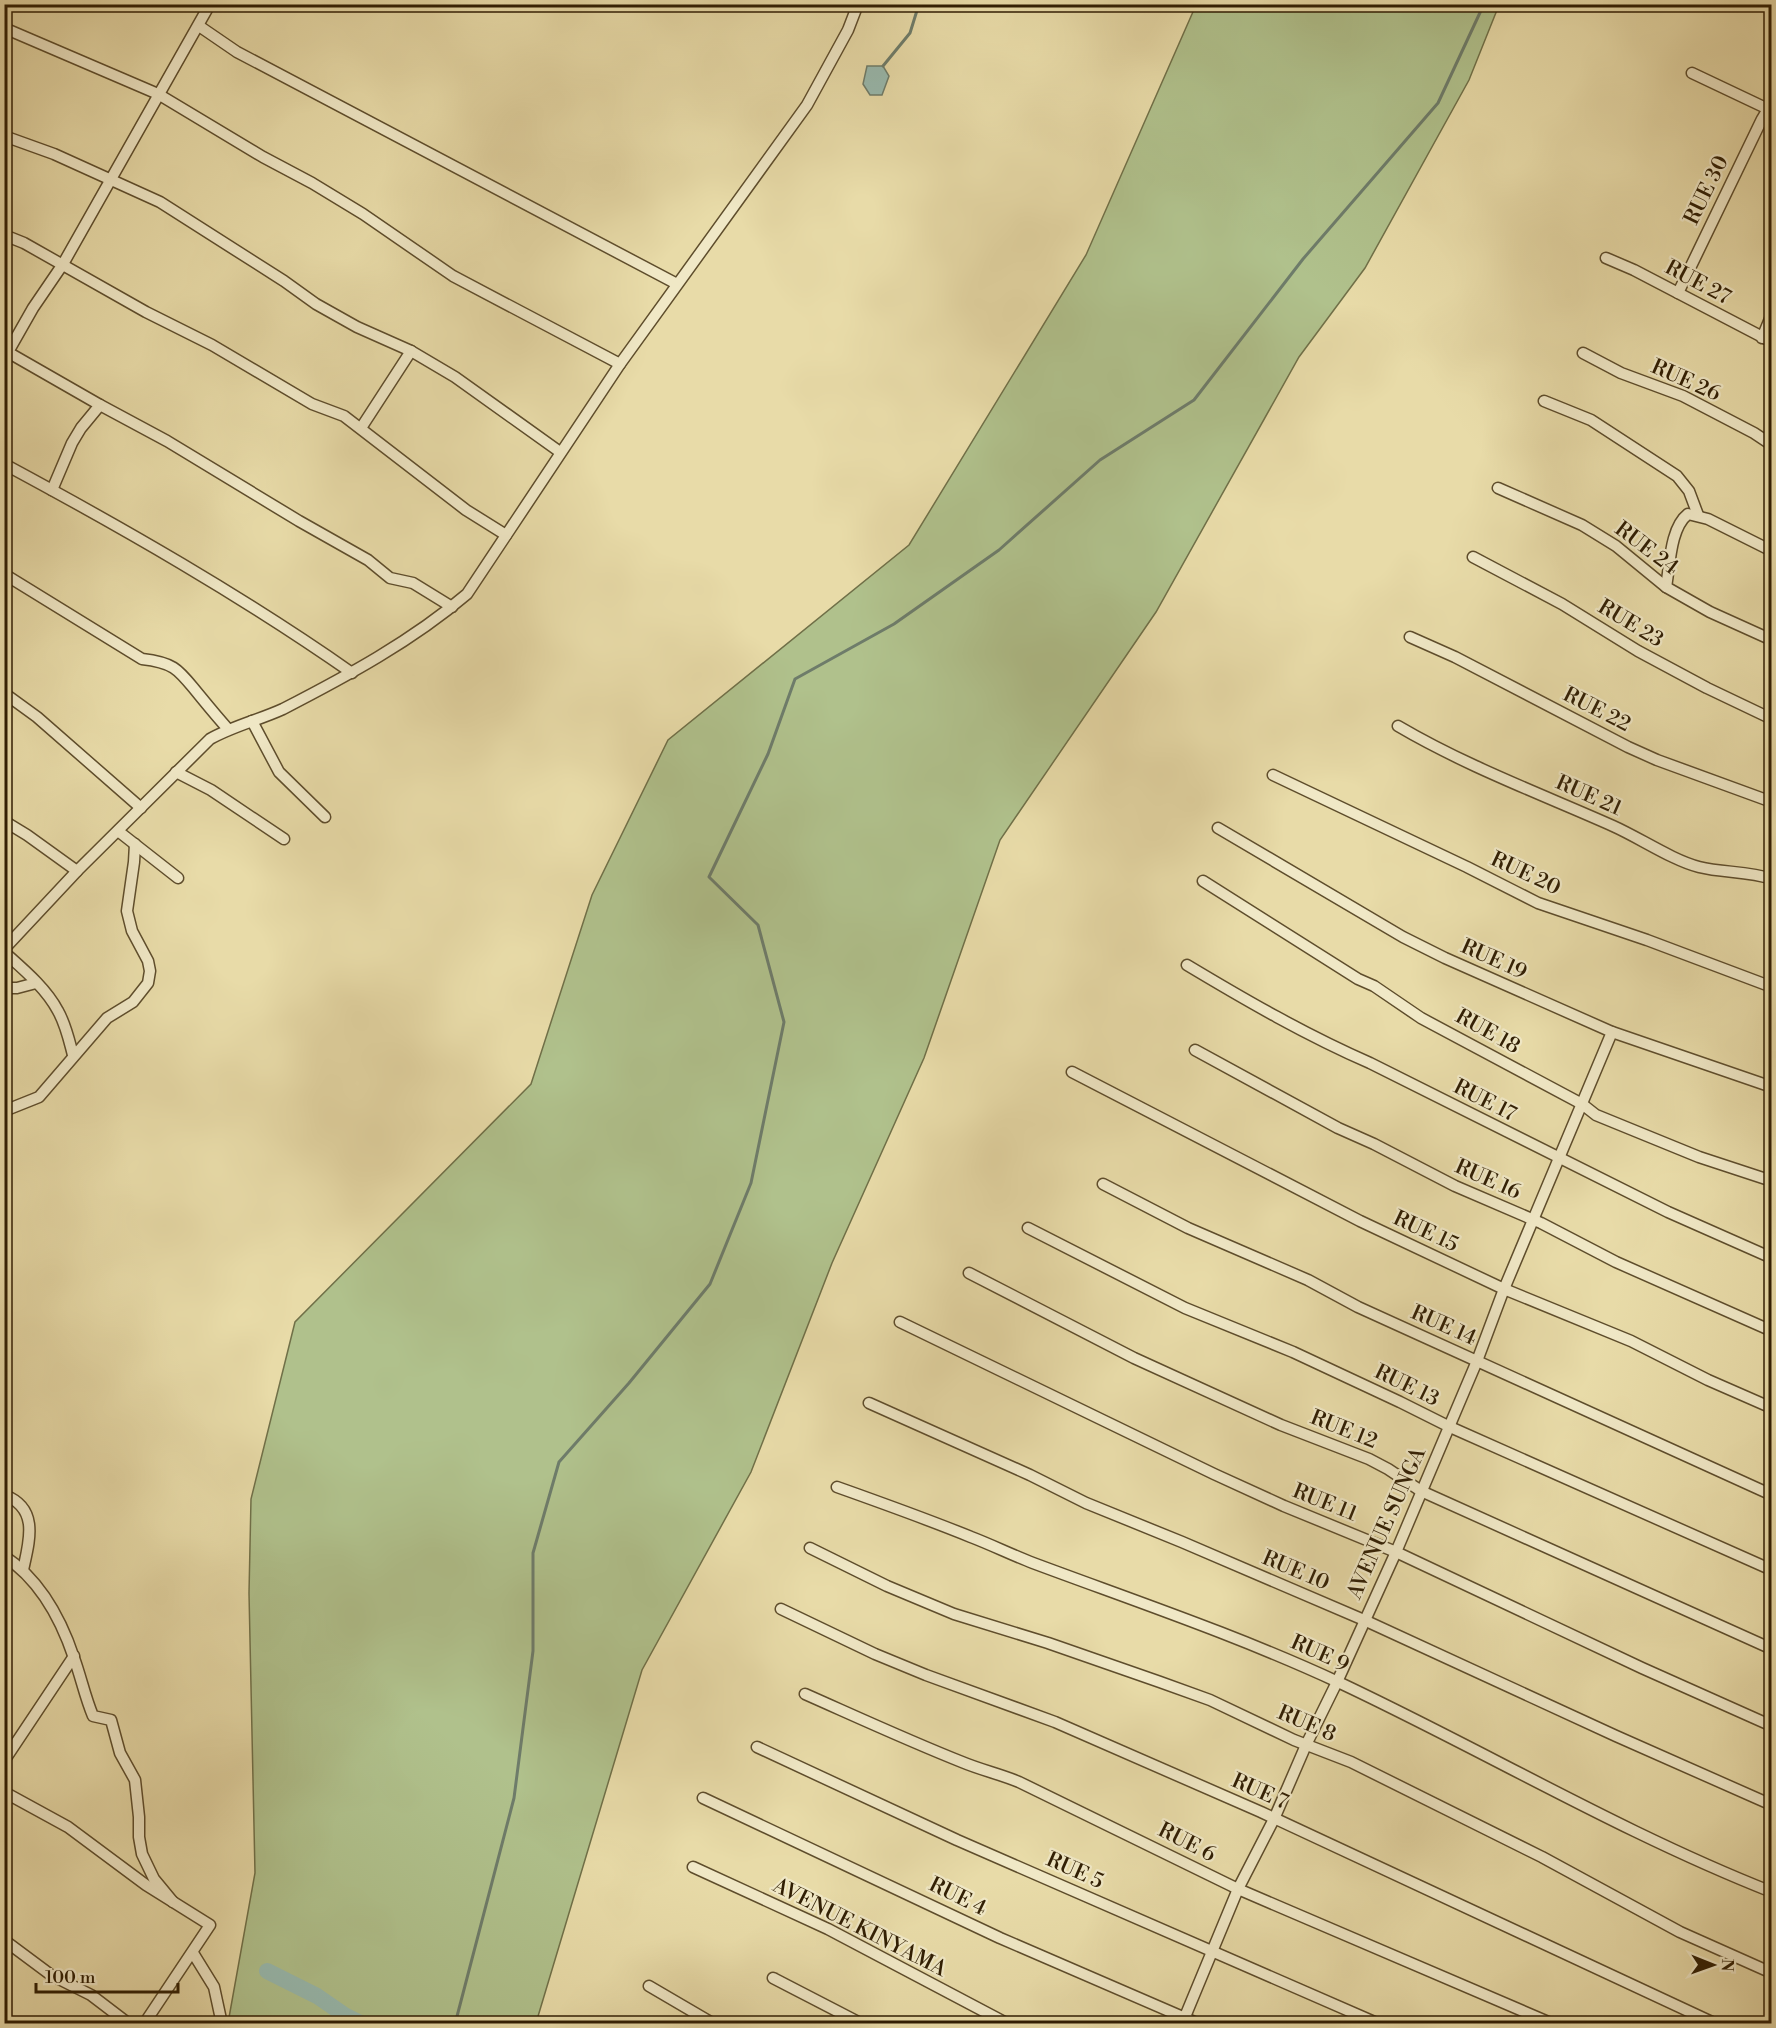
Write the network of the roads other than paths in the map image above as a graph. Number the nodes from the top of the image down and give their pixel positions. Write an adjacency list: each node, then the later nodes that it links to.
1 (210, 4): 3 (street)
2 (858, 4): 13 (street)
3 (199, 26): 6 (street); 13 (street)
4 (4, 28): 6 (street)
5 (1692, 72): 7 (street)
6 (158, 94): 9 (street); 20 (street)
7 (1770, 107): 14 (street, RUE 30)
8 (4, 136): 9 (street)
9 (110, 179): 12 (street); 17 (street)
10 (4, 236): 12 (street)
11 (1606, 258): 14 (street, RUE 27)
12 (63, 264): 19 (street); 23 (street)
13 (677, 284): 20 (street)
14 (1678, 293): 16 (street, RUE 27)
15 (1772, 314): 16 (street)
16 (1767, 340)
17 (411, 351): 23 (street); 25 (street)
18 (1583, 353): 24 (street, RUE 26)
19 (6, 354): 22 (street)
20 (620, 364): 25 (street)
21 (1544, 401): 29 (street)
22 (100, 405): 28 (street); 35 (street)
23 (360, 428): 30 (street)
24 (1772, 445)
25 (560, 453): 30 (street)
26 (4, 464): 28 (street)
27 (1498, 488): 34 (street, RUE 24)
28 (52, 490): 38 (street)
29 (1698, 515): 31 (street); 34 (street)
30 (506, 535): 35 (street)
31 (1772, 551)
32 (1473, 556): 40 (street, RUE 23)
33 (4, 574): 43 (street)
34 (1666, 587): 37 (street, RUE 24)
35 (452, 607): 38 (street)
36 (1410, 637): 46 (street, RUE 22)
37 (1772, 640)
38 (352, 673): 41 (street)
39 (4, 693): 47 (street)
40 (1772, 719)
41 (252, 721): 43 (street); 48 (street)
42 (1398, 726): 56 (street, RUE 21)
43 (228, 729): 44 (street)
44 (176, 772): 47 (street); 52 (street)
45 (1273, 775): 61 (street, RUE 20)
46 (1772, 802)
47 (141, 808): 51 (street)
48 (325, 817)
49 (4, 821): 54 (street)
50 (1218, 828): 63 (street, RUE 19)
51 (118, 831): 53 (street); 54 (street)
52 (284, 839)
53 (135, 844): 55 (street); 65 (street)
54 (76, 872): 58 (street)
55 (178, 878)
56 (1772, 879)
57 (1203, 881): 68 (street, RUE 18)
58 (5, 948): 60 (street)
59 (1187, 965): 70 (street, RUE 17)
60 (36, 983): 62 (street); 65 (street)
61 (1772, 987)
62 (4, 988)
63 (1612, 1032): 67 (street, RUE 19); 68 (street, AVENUE SUNGA)
64 (1195, 1050): 73 (street, RUE 16)
65 (73, 1055): 69 (street)
66 (1072, 1072): 77 (street, RUE 15)
67 (1772, 1087)
68 (1582, 1104): 70 (street, AVENUE SUNGA); 71 (street, RUE 18)
69 (4, 1111)
70 (1559, 1158): 73 (street, AVENUE SUNGA); 75 (street, RUE 17)
71 (1772, 1181)
72 (1103, 1184): 80 (street, RUE 14)
73 (1533, 1219): 77 (street, AVENUE SUNGA); 79 (street, RUE 16)
74 (1028, 1228): 83 (street, RUE 13)
75 (1772, 1258)
76 (969, 1273): 85 (street, RUE 12)
77 (1504, 1289): 80 (street, AVENUE SUNGA); 82 (street, RUE 15)
78 (900, 1322): 89 (street, RUE 11)
79 (1772, 1331)
80 (1478, 1361): 83 (street, AVENUE SUNGA); 87 (street, RUE 14)
81 (869, 1403): 94 (street, RUE 10)
82 (1772, 1408)
83 (1450, 1427): 85 (street, AVENUE SUNGA); 92 (street, RUE 13)
84 (837, 1487): 97 (street, RUE 9)
85 (1421, 1491): 89 (street, AVENUE SUNGA); 95 (street, RUE 12)
86 (4, 1495): 91 (street)
87 (1772, 1495)
88 (810, 1548): 100 (street, RUE 8)
89 (1396, 1552): 94 (street, AVENUE SUNGA); 99 (street, RUE 11)
90 (4, 1556): 91 (street)
91 (22, 1570): 96 (street)
92 (1772, 1570)
93 (781, 1610): 106 (street, RUE 7)
94 (1364, 1620): 97 (street, AVENUE SUNGA); 105 (street, RUE 10)
95 (1772, 1649)
96 (74, 1656): 102 (street); 110 (street)
97 (1337, 1682): 100 (street, AVENUE SUNGA); 109 (street, RUE 9)
98 (805, 1694): 108 (street, RUE 6)
99 (1772, 1726)
100 (1306, 1745): 106 (street, AVENUE SUNGA); 114 (street, RUE 8)
101 (758, 1747): 112 (street, RUE 5)
102 (4, 1761)
103 (4, 1792): 110 (street)
104 (703, 1798): 117 (street, RUE 4)
105 (1772, 1804)
106 (1275, 1819): 108 (street, AVENUE SUNGA); 127 (street, RUE 7)
107 (693, 1867): 123 (street, AVENUE KINYAMA)
108 (1238, 1889): 112 (street, AVENUE SUNGA); 126 (street, RUE 6)
109 (1772, 1892)
110 (173, 1902): 113 (street)
111 (4, 1940): 118 (street)
112 (1211, 1951): 117 (street, AVENUE SUNGA); 125 (street, RUE 5)
113 (193, 1953): 119 (street); 120 (street)
114 (1772, 1973)
115 (773, 1978): 122 (street)
116 (649, 1986): 121 (street)
117 (1183, 2020): 124 (street, RUE 4)
118 (129, 2024)
119 (144, 2024)
120 (222, 2024)
121 (714, 2024)
122 (862, 2024)
123 (1008, 2024)
124 (1199, 2024)
125 (1379, 2024)
126 (1553, 2024)
127 (1716, 2024)

